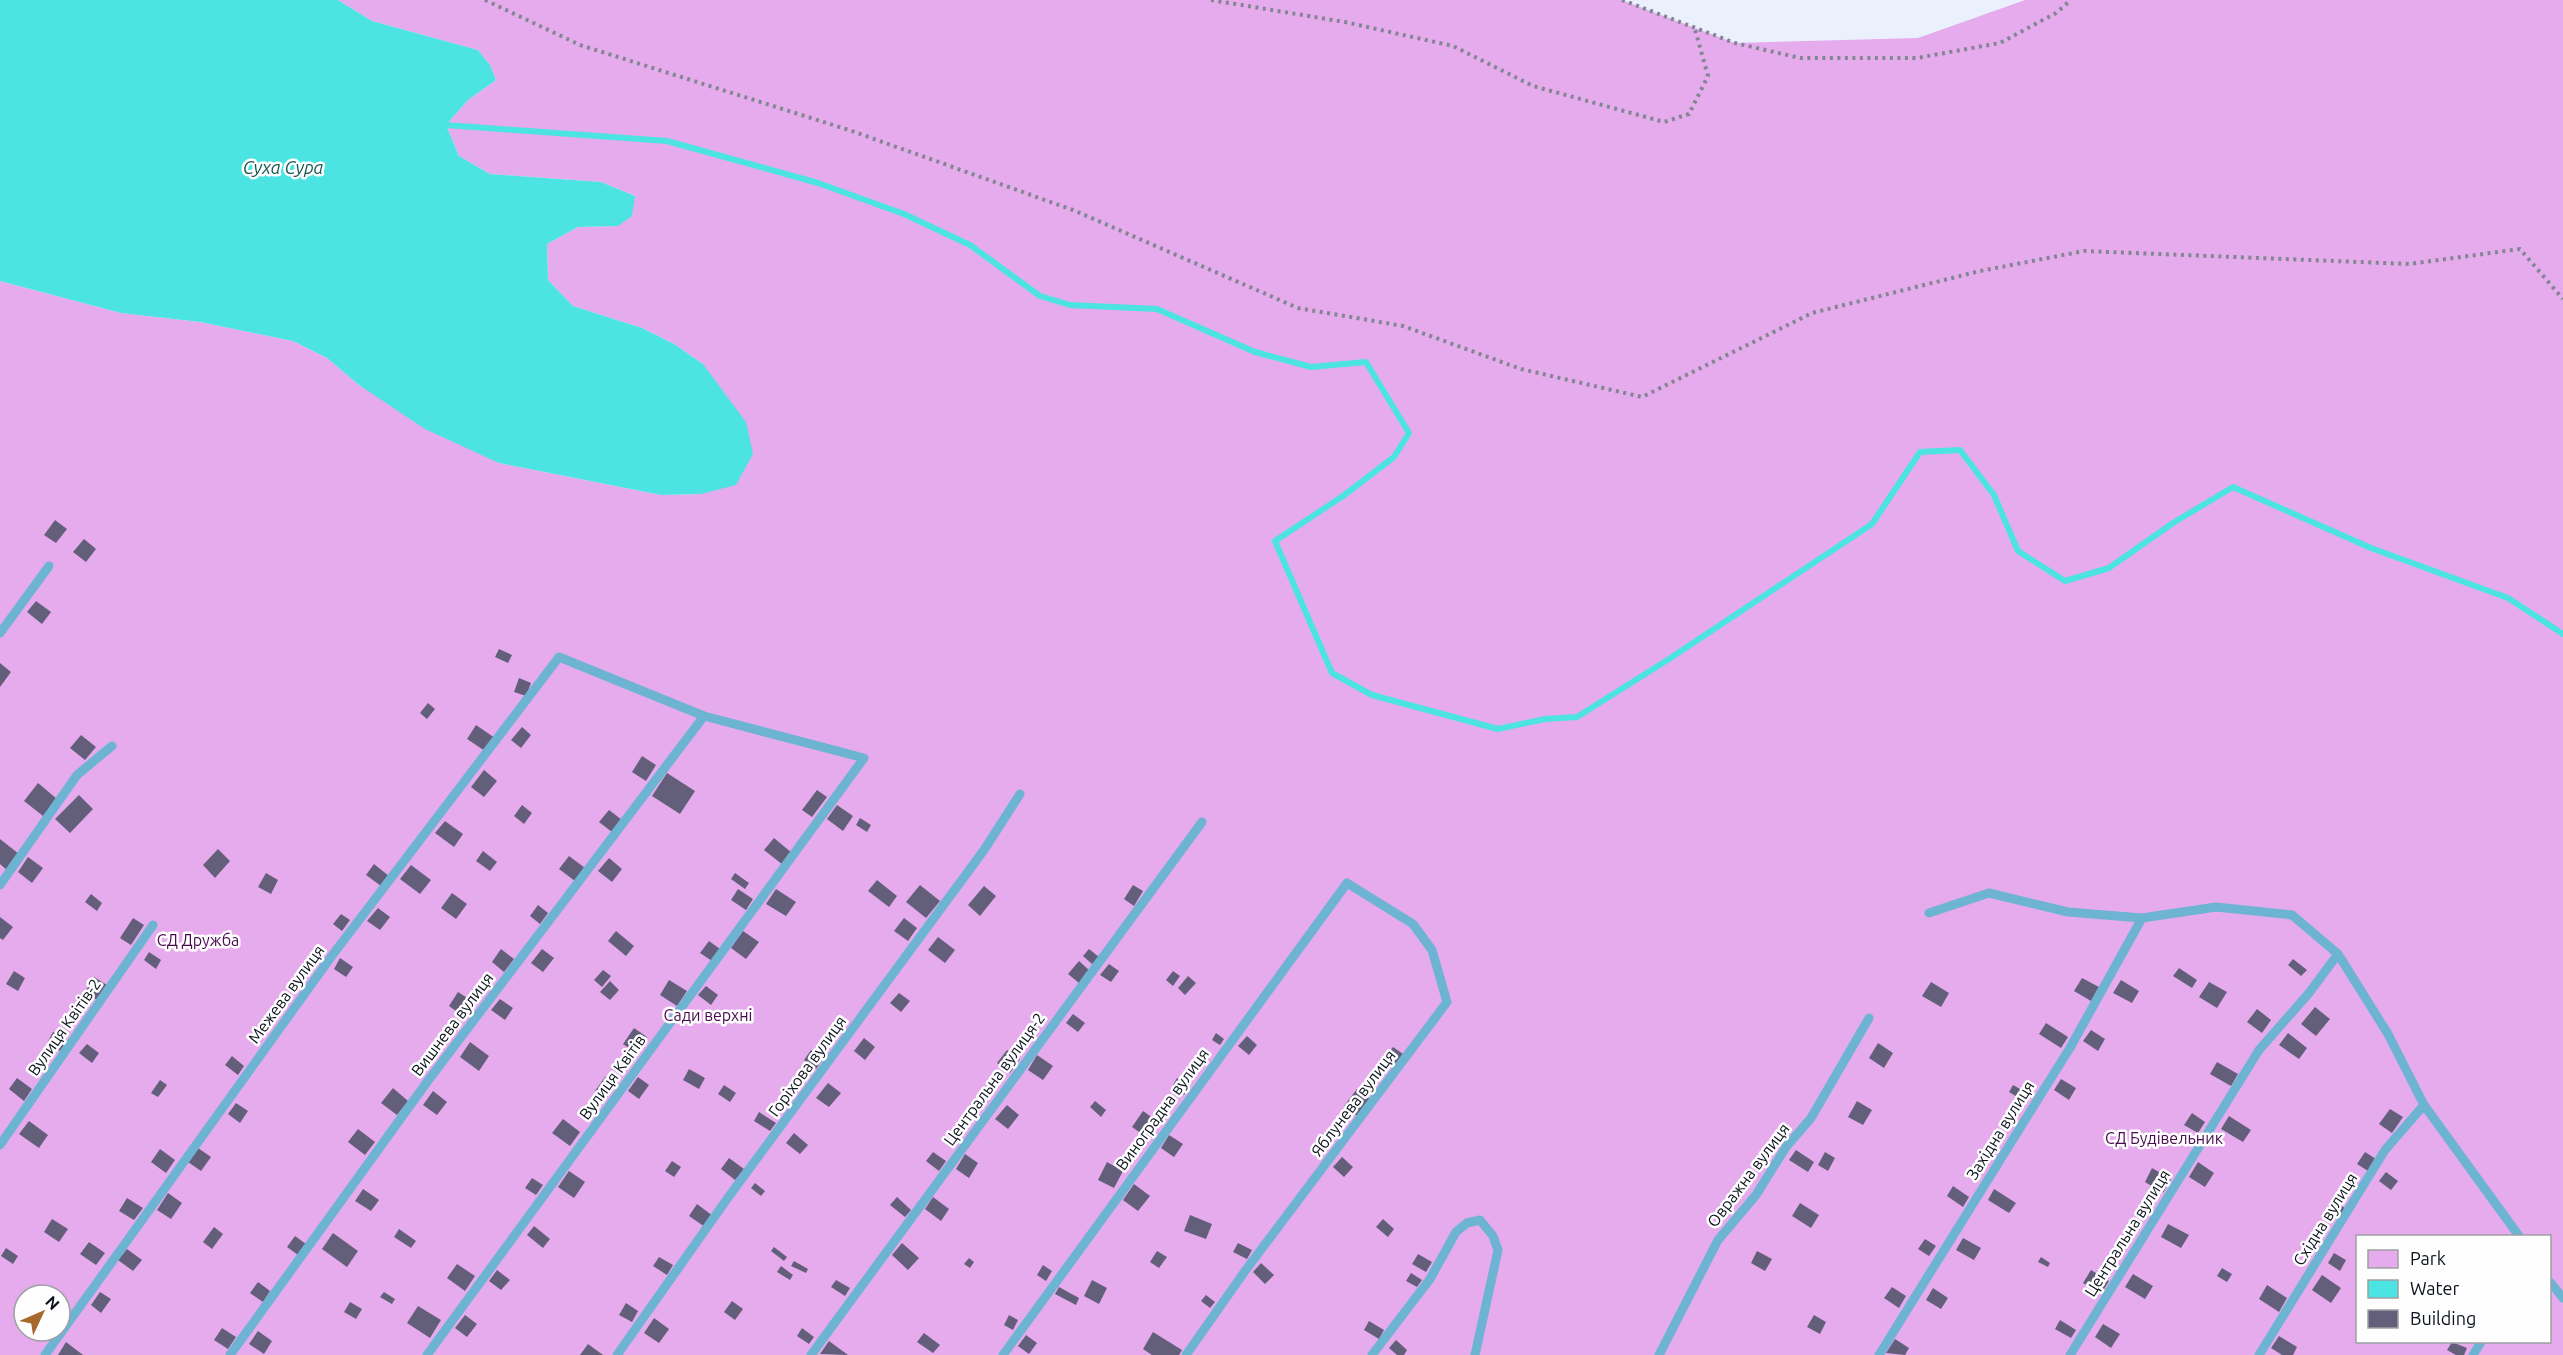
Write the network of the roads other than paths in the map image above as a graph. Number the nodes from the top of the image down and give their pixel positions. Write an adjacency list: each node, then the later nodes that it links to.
1 (49, 566): 2 (lane)
2 (0, 633)
3 (704, 716): 19 (lane, Межева вулиця); 20 (lane, Вишнева вулиця); 21 (lane, Вулиця Квітів)
4 (112, 746): 8 (lane)
5 (1020, 794): 22 (lane, Горіхова вулиця)
6 (1202, 822): 23 (lane, Центральна вулиця-2)
7 (1347, 883): 24 (lane, Виноградна вулиця); 25 (lane, Яблунева вулиця)
8 (0, 885)
9 (1929, 913): 10 (lane)
10 (2142, 918): 12 (lane); 29 (lane, Західна вулиця)
11 (153, 925): 15 (lane, Вулиця Квітів-2)
12 (2338, 954): 14 (lane); 30 (lane, Центральна вулиця)
13 (1869, 1018): 28 (lane, Овражна вулиця)
14 (2424, 1105): 16 (lane); 31 (lane, Східна вулиця)
15 (0, 1145)
16 (2518, 1235)
17 (2551, 1283): 18 (lane)
18 (2563, 1298)
19 (45, 1355)
20 (230, 1355)
21 (427, 1355)
22 (617, 1355)
23 (811, 1355)
24 (1003, 1355)
25 (1186, 1355)
26 (1372, 1355): 27 (lane)
27 (1475, 1355)
28 (1659, 1355)
29 (1879, 1355)
30 (2070, 1355)
31 (2259, 1355)

